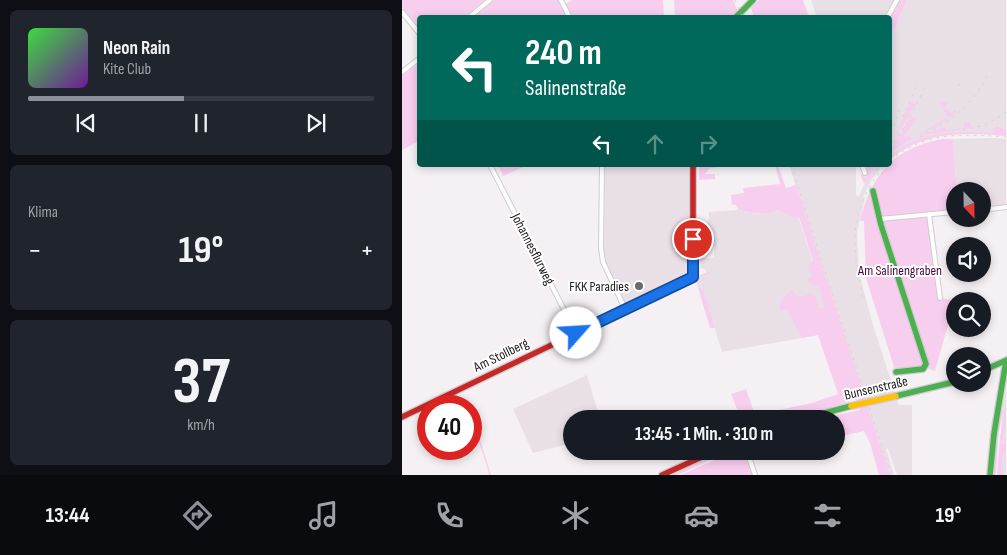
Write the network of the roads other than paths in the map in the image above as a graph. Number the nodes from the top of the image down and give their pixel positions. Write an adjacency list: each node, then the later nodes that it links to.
1 (490, 0): 6 (street)
2 (561, 0): 7 (street)
3 (753, 0): 8 (street)
4 (897, 0): 9 (street)
5 (402, 12): 10 (street)
6 (472, 15)
7 (568, 15)
8 (738, 15)
9 (889, 15)
10 (417, 30)
11 (417, 60): 12 (street)
12 (402, 72)
13 (491, 167): 26 (street, Johannesflurweg)
14 (602, 167): 25 (street)
15 (693, 167): 25 (street, Am Stollberg)
16 (863, 167): 17 (street)
17 (865, 174)
18 (873, 191): 23 (street)
19 (1006, 207): 20 (street)
20 (991, 209)
21 (946, 213): 22 (street)
22 (930, 214): 23 (street); 24 (street)
23 (879, 219): 29 (street)
24 (940, 298)
25 (625, 310): 26 (street, Am Stollberg)
26 (576, 333): 33 (street, Am Stollberg)
27 (1006, 360): 28 (street); 30 (street)
28 (992, 366): 30 (street)
29 (896, 372)
30 (1004, 377): 38 (street)
31 (946, 384): 32 (street, Bunsenstraße, bridge)
32 (836, 410)
33 (402, 417)
34 (695, 460): 36 (street)
35 (750, 460): 37 (street)
36 (662, 475)
37 (755, 475)
38 (990, 475)

